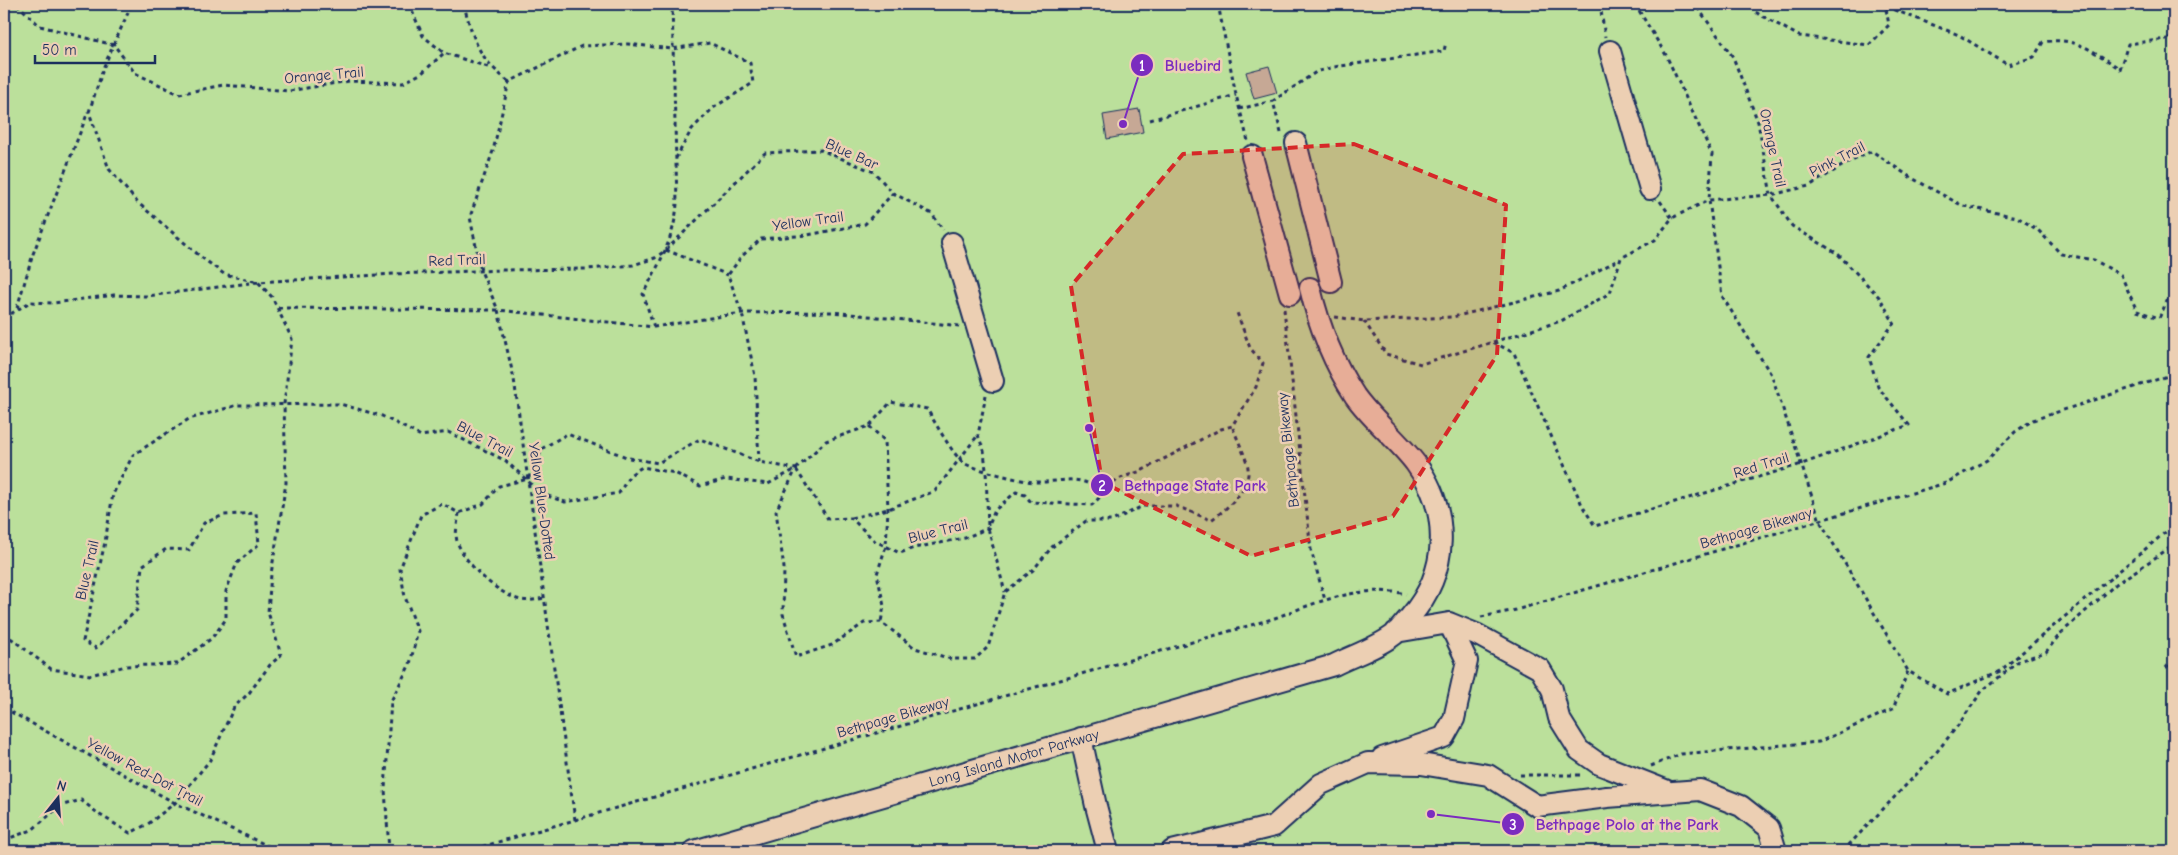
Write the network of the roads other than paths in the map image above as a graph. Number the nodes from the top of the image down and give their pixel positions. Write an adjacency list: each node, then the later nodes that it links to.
1 (1610, 52): 4 (street)
2 (1289, 140): 6 (street)
3 (1252, 156): 8 (street)
4 (1650, 189)
5 (952, 243): 9 (street)
6 (1331, 282)
7 (1310, 288): 11 (street)
8 (1287, 299)
9 (990, 384)
10 (1449, 623): 11 (street); 13 (street); 14 (street)
11 (1396, 632): 12 (street, Long Island Motor Parkway)
12 (1081, 738): 15 (street, Long Island Motor Parkway); 16 (street)
13 (1368, 763): 14 (street); 17 (street)
14 (1669, 791): 18 (street)
15 (694, 851)
16 (1108, 851)
17 (1172, 851)
18 (1776, 851)

